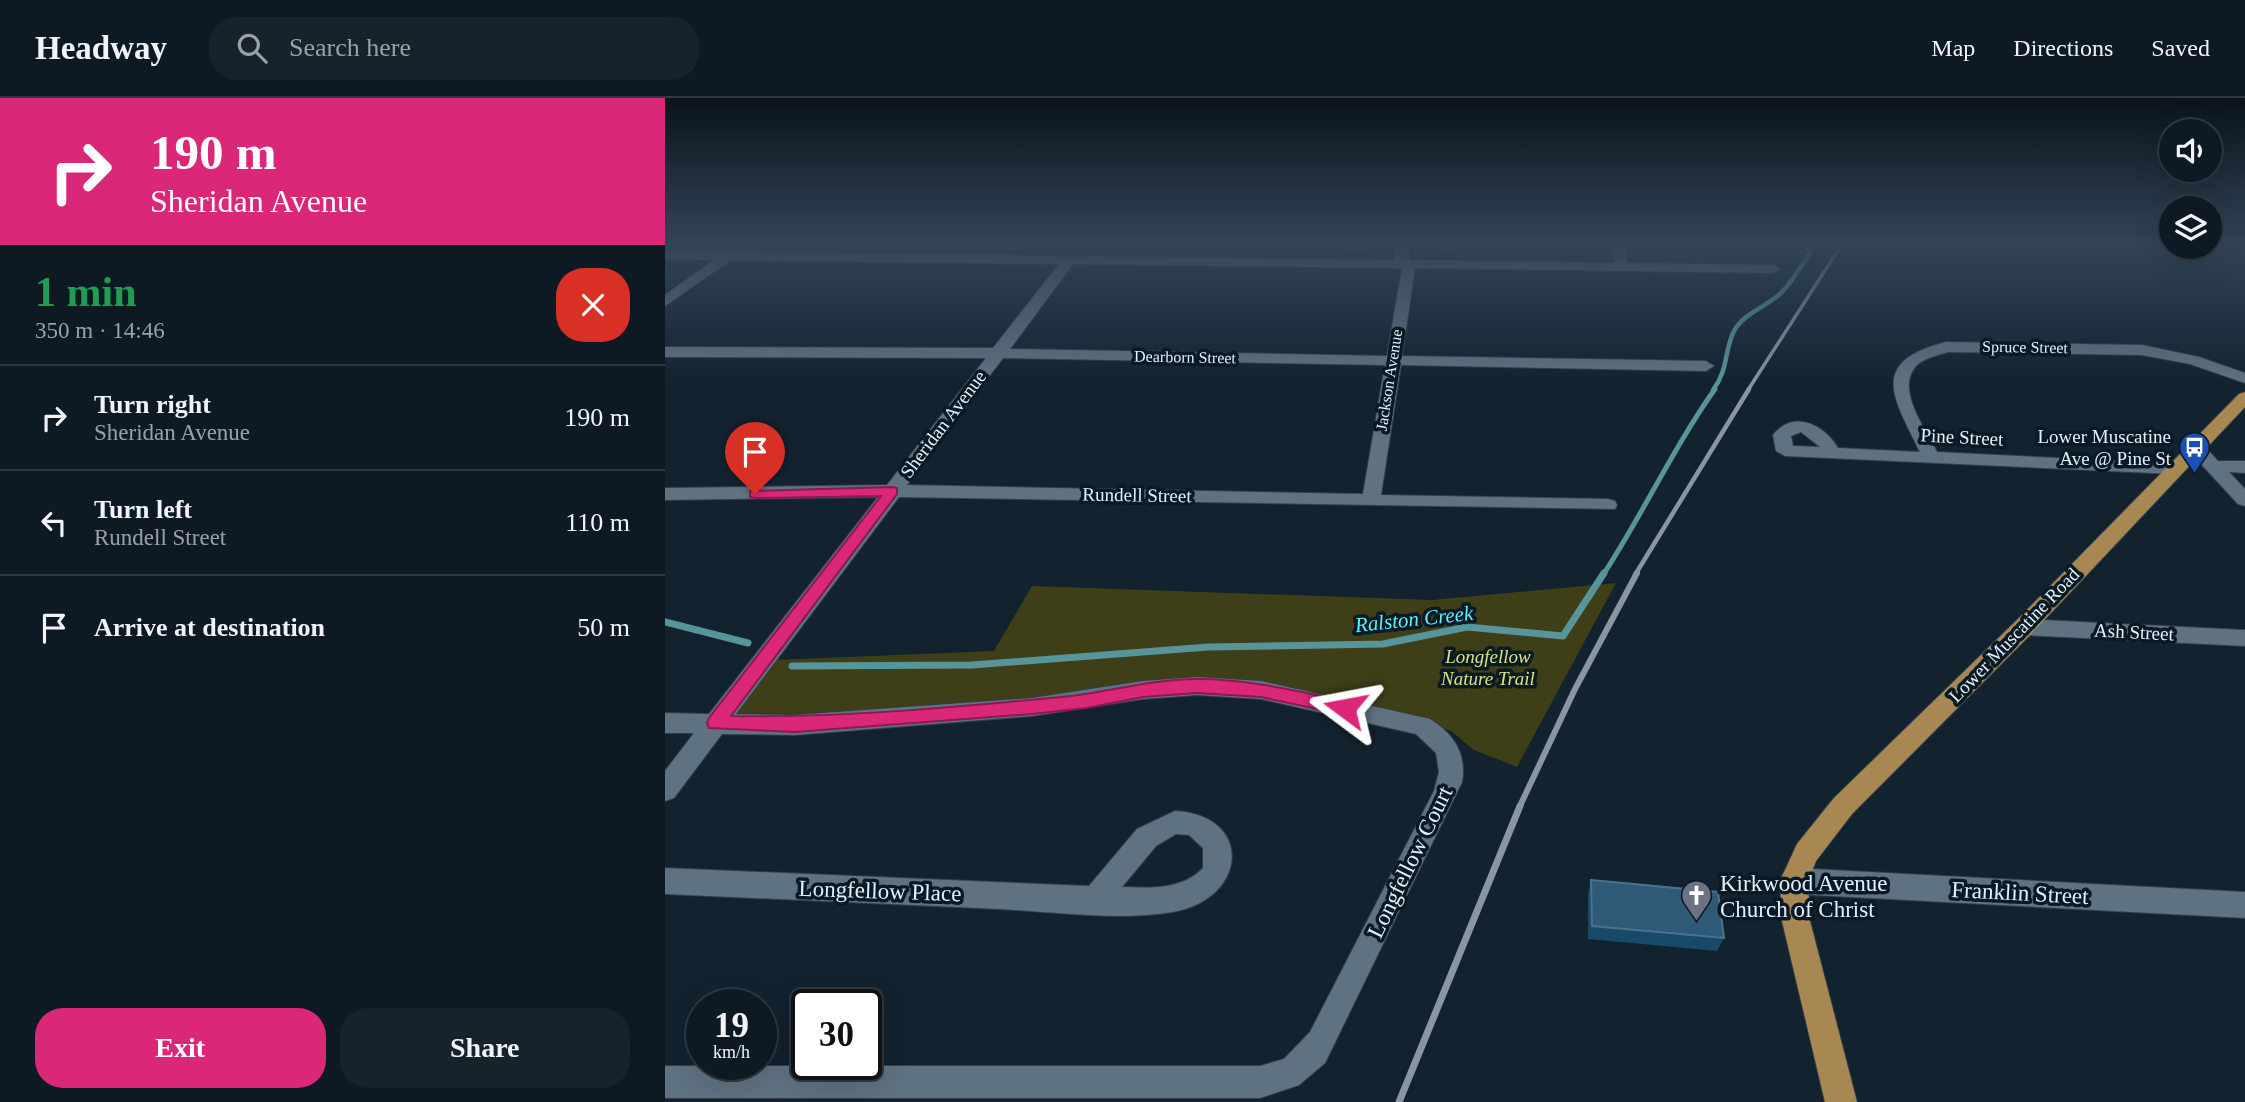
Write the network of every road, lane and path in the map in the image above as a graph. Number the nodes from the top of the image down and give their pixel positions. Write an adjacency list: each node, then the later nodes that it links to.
1 (681, 291): 4 (street)
2 (1045, 291): 6 (street, Sheridan Avenue)
3 (1405, 291): 7 (street, Jackson Avenue)
4 (665, 302)
5 (665, 352): 6 (street, Dearborn Street)
6 (997, 353): 7 (street, Dearborn Street); 17 (street, Sheridan Avenue)
7 (1392, 361): 8 (street, Dearborn Street); 19 (street, Jackson Avenue)
8 (1706, 366)
9 (2245, 378): 13 (street, Spruce Street)
10 (2245, 397): 11 (main road, Lower Muscatine Road)
11 (2195, 447): 14 (street); 16 (main road, Lower Muscatine Road)
12 (1832, 453): 13 (street, Pine Street)
13 (1931, 457): 16 (street, Pine Street)
14 (2213, 466): 15 (street); 20 (street)
15 (2245, 467)
16 (2174, 468): 22 (main road, Lower Muscatine Road)
17 (892, 491): 18 (street, Rundell Street); 19 (street, Rundell Street); 25 (street, Sheridan Avenue)
18 (665, 494)
19 (1371, 499): 21 (street, Rundell Street)
20 (2245, 500)
21 (1608, 505)
22 (2024, 626): 23 (street, Ash Street); 28 (main road, Lower Muscatine Road)
23 (2245, 638)
24 (665, 723): 25 (street, Longfellow Court)
25 (716, 723): 26 (street, Sheridan Avenue); 31 (street, Longfellow Court)
26 (665, 790)
27 (665, 881): 29 (street, Longfellow Place)
28 (1794, 881): 30 (street, Franklin Street); 32 (main road)
29 (1096, 900)
30 (2245, 905)
31 (665, 1082)
32 (1840, 1102)

